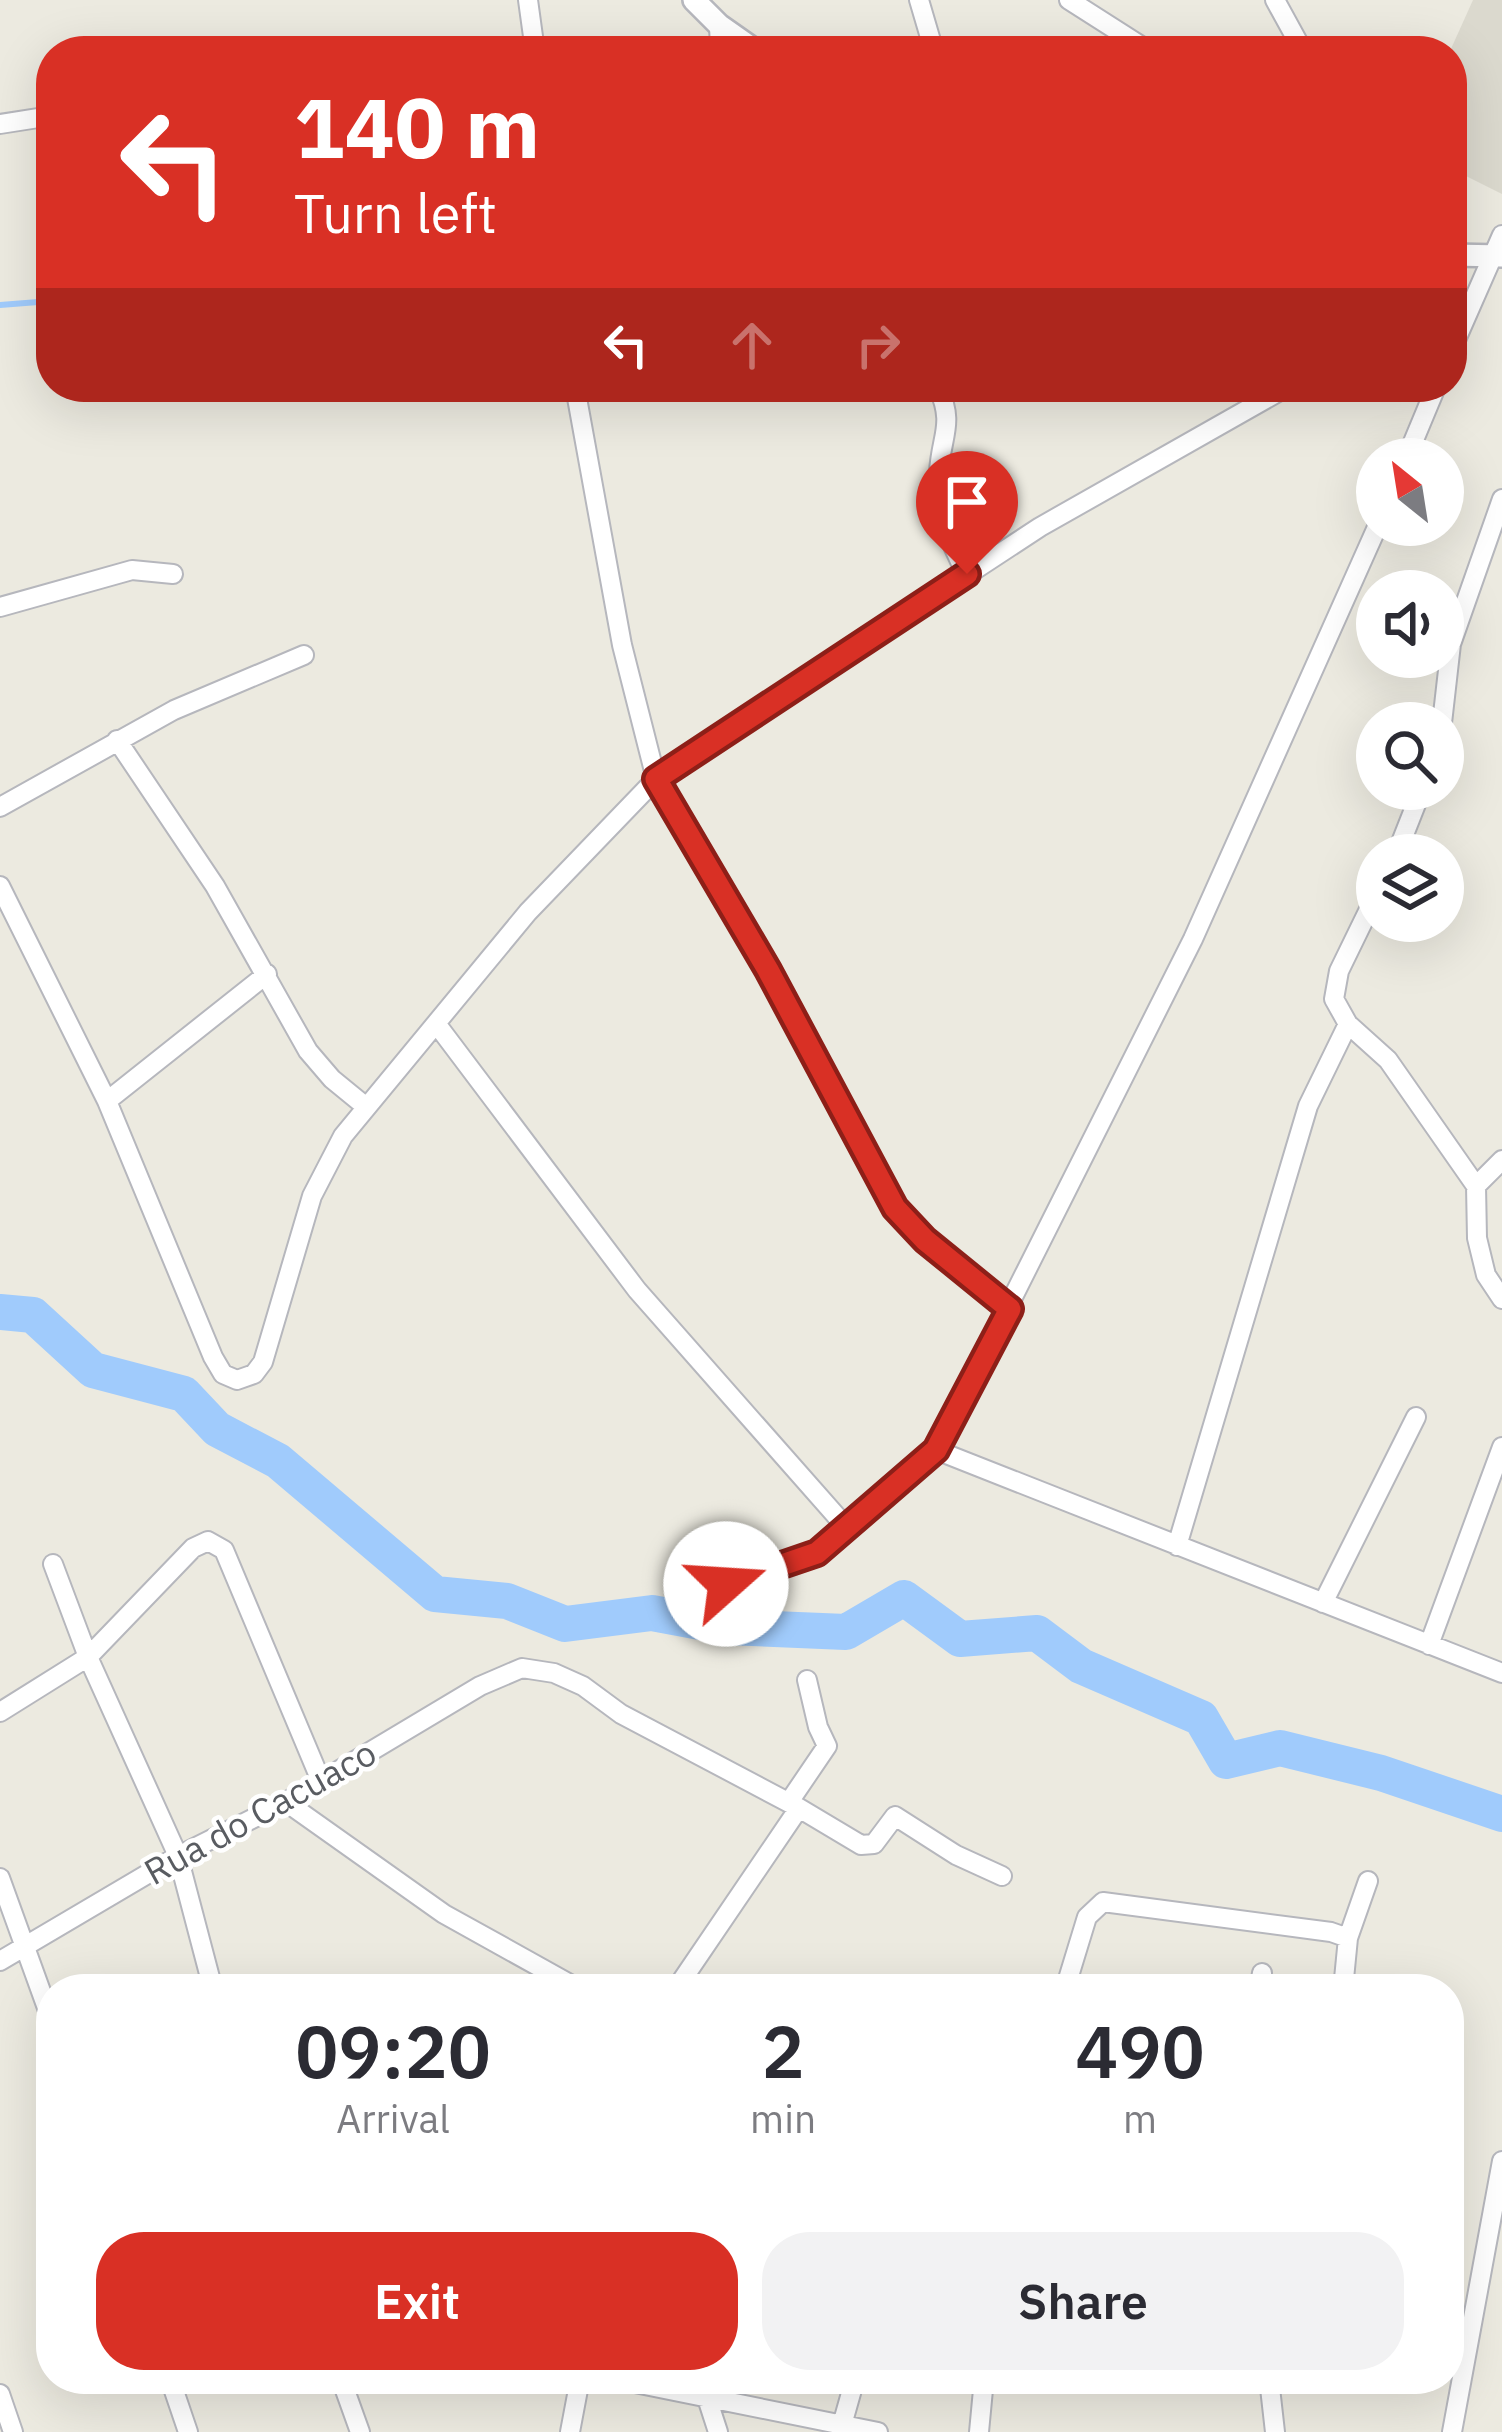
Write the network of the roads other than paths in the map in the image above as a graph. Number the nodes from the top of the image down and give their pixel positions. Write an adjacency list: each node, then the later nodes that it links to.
1 (528, 0): 7 (street)
2 (694, 0): 6 (street)
3 (919, 0): 10 (street)
4 (1069, 0): 11 (street)
5 (1275, 0): 12 (street)
6 (719, 26): 8 (street); 9 (street)
7 (533, 36)
8 (719, 36)
9 (734, 36)
10 (930, 36)
11 (1125, 36)
12 (1295, 36)
13 (36, 118): 14 (street)
14 (0, 124)
15 (1499, 249): 16 (street); 17 (street)
16 (1467, 253)
17 (1467, 318)
18 (578, 402): 31 (street)
19 (942, 402): 26 (street)
20 (1261, 402): 26 (street)
21 (1430, 402): 22 (street)
22 (1415, 438)
23 (1502, 499): 29 (street)
24 (1369, 546): 43 (street)
25 (173, 574): 27 (street)
26 (967, 574): 31 (street)
27 (0, 607)
28 (304, 655): 30 (street)
29 (1445, 702)
30 (118, 740): 32 (street); 35 (street)
31 (656, 779): 37 (street); 43 (street)
32 (0, 807)
33 (0, 886): 38 (street)
34 (1356, 934): 36 (street)
35 (267, 974): 38 (street); 39 (street)
36 (1348, 1024): 41 (street); 48 (street)
37 (438, 1026): 39 (street); 47 (street)
38 (107, 1101): 39 (street)
39 (364, 1106)
40 (1502, 1160): 41 (street)
41 (1476, 1186): 42 (street)
42 (1502, 1299)
43 (1010, 1309): 46 (street)
44 (1416, 1417): 51 (street)
45 (1502, 1447): 52 (street)
46 (936, 1450): 47 (street); 48 (street)
47 (845, 1527): 50 (street)
48 (1177, 1546): 51 (street)
49 (53, 1564): 53 (street)
50 (695, 1594)
51 (1323, 1603): 52 (street)
52 (1430, 1645): 54 (street)
53 (88, 1657): 56 (street); 57 (street); 60 (street)
54 (1502, 1672)
55 (807, 1680): 59 (street)
56 (0, 1712)
57 (321, 1781): 58 (street, Rua do Cacuaco); 59 (street, Rua do Cacuaco)
58 (286, 1802): 60 (street, Rua do Cacuaco); 69 (street)
59 (794, 1805): 61 (street); 70 (street)
60 (178, 1856): 65 (street, Rua do Cacuaco); 68 (street)
61 (1002, 1876)
62 (0, 1878): 65 (street)
63 (1368, 1881): 64 (street)
64 (1348, 1937): 71 (street); 72 (street)
65 (27, 1946): 66 (street, Rua do Cacuaco); 67 (street)
66 (0, 1961)
67 (36, 1974)
68 (209, 1974)
69 (552, 1974)
70 (686, 1974)
71 (1070, 1974)
72 (1344, 1974)
73 (1502, 2161): 74 (street)
74 (1464, 2367)
75 (0, 2394): 86 (street)
76 (175, 2394): 87 (street)
77 (346, 2394): 88 (street)
78 (577, 2394): 89 (street)
79 (688, 2394): 84 (street)
80 (851, 2394): 85 (street)
81 (983, 2394): 92 (street)
82 (1271, 2394): 93 (street)
83 (1459, 2394): 94 (street)
84 (707, 2398): 85 (street); 90 (street)
85 (842, 2425): 91 (street)
86 (13, 2432)
87 (188, 2432)
88 (360, 2432)
89 (570, 2432)
90 (718, 2432)
91 (878, 2432)
92 (979, 2432)
93 (1274, 2432)
94 (1452, 2432)

